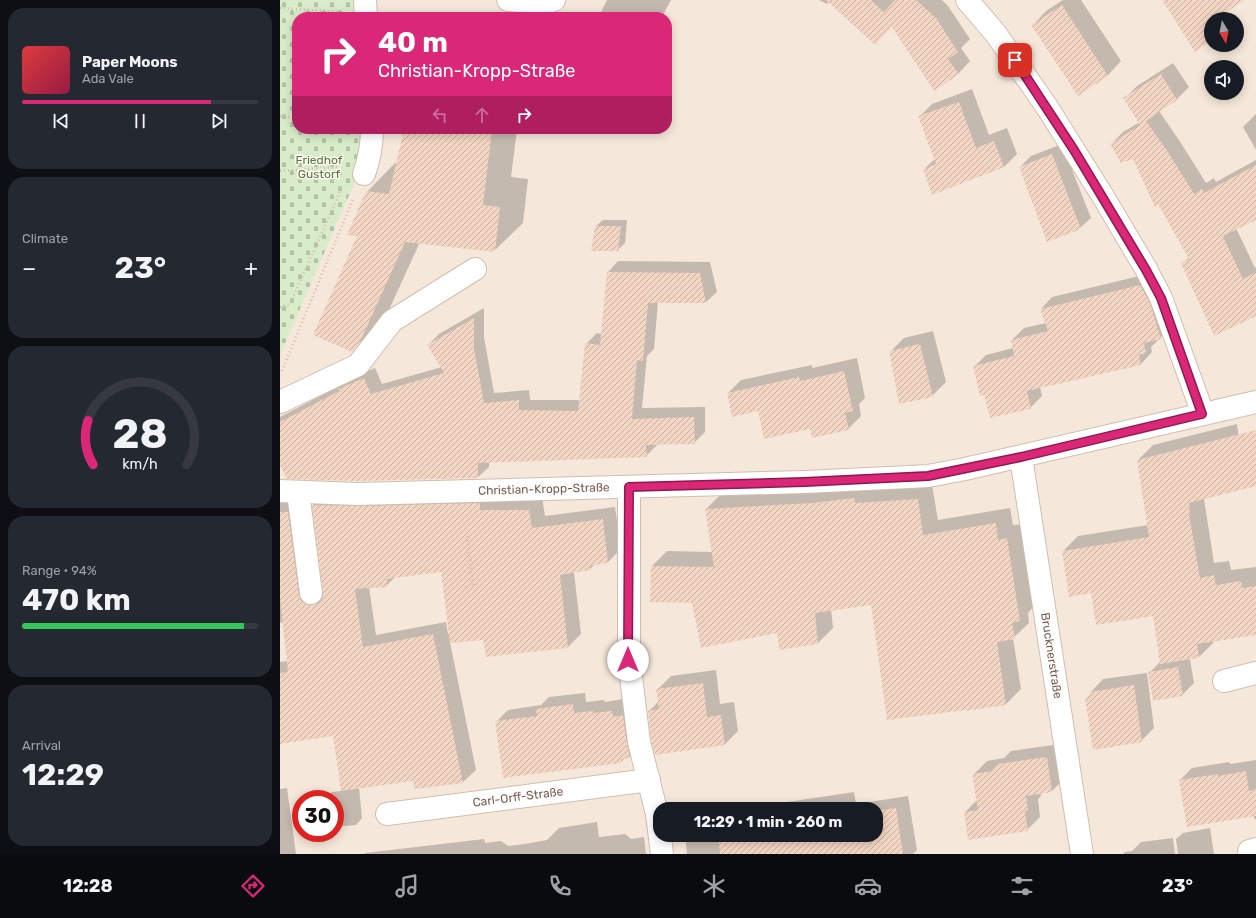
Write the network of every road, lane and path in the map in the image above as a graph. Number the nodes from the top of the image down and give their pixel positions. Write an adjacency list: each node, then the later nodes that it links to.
1 (365, 0): 7 (street)
2 (508, 0): 3 (street)
3 (554, 0)
4 (967, 0): 20 (street)
5 (340, 6): 6 (path)
6 (280, 8)
7 (366, 12)
8 (280, 116): 9 (path)
9 (292, 117)
10 (371, 134): 13 (street)
11 (338, 166): 12 (path)
12 (280, 172)
13 (364, 174): 17 (path)
14 (341, 185): 16 (path)
15 (475, 268): 18 (street)
16 (280, 307)
17 (280, 375)
18 (280, 402)
19 (1256, 402): 20 (street, Christian-Kropp-Straße)
20 (1202, 414): 21 (street, Christian-Kropp-Straße)
21 (1021, 457): 22 (street, Christian-Kropp-Straße); 32 (street, Brucknerstraße)
22 (629, 487): 23 (street, Christian-Kropp-Straße); 29 (street)
23 (289, 491): 26 (street)
24 (467, 536): 25 (path)
25 (474, 584)
26 (312, 593)
27 (1256, 673): 28 (street)
28 (1224, 681)
29 (649, 780): 30 (street, Carl-Orff-Straße); 31 (street)
30 (387, 814)
31 (662, 854)
32 (1082, 854)

